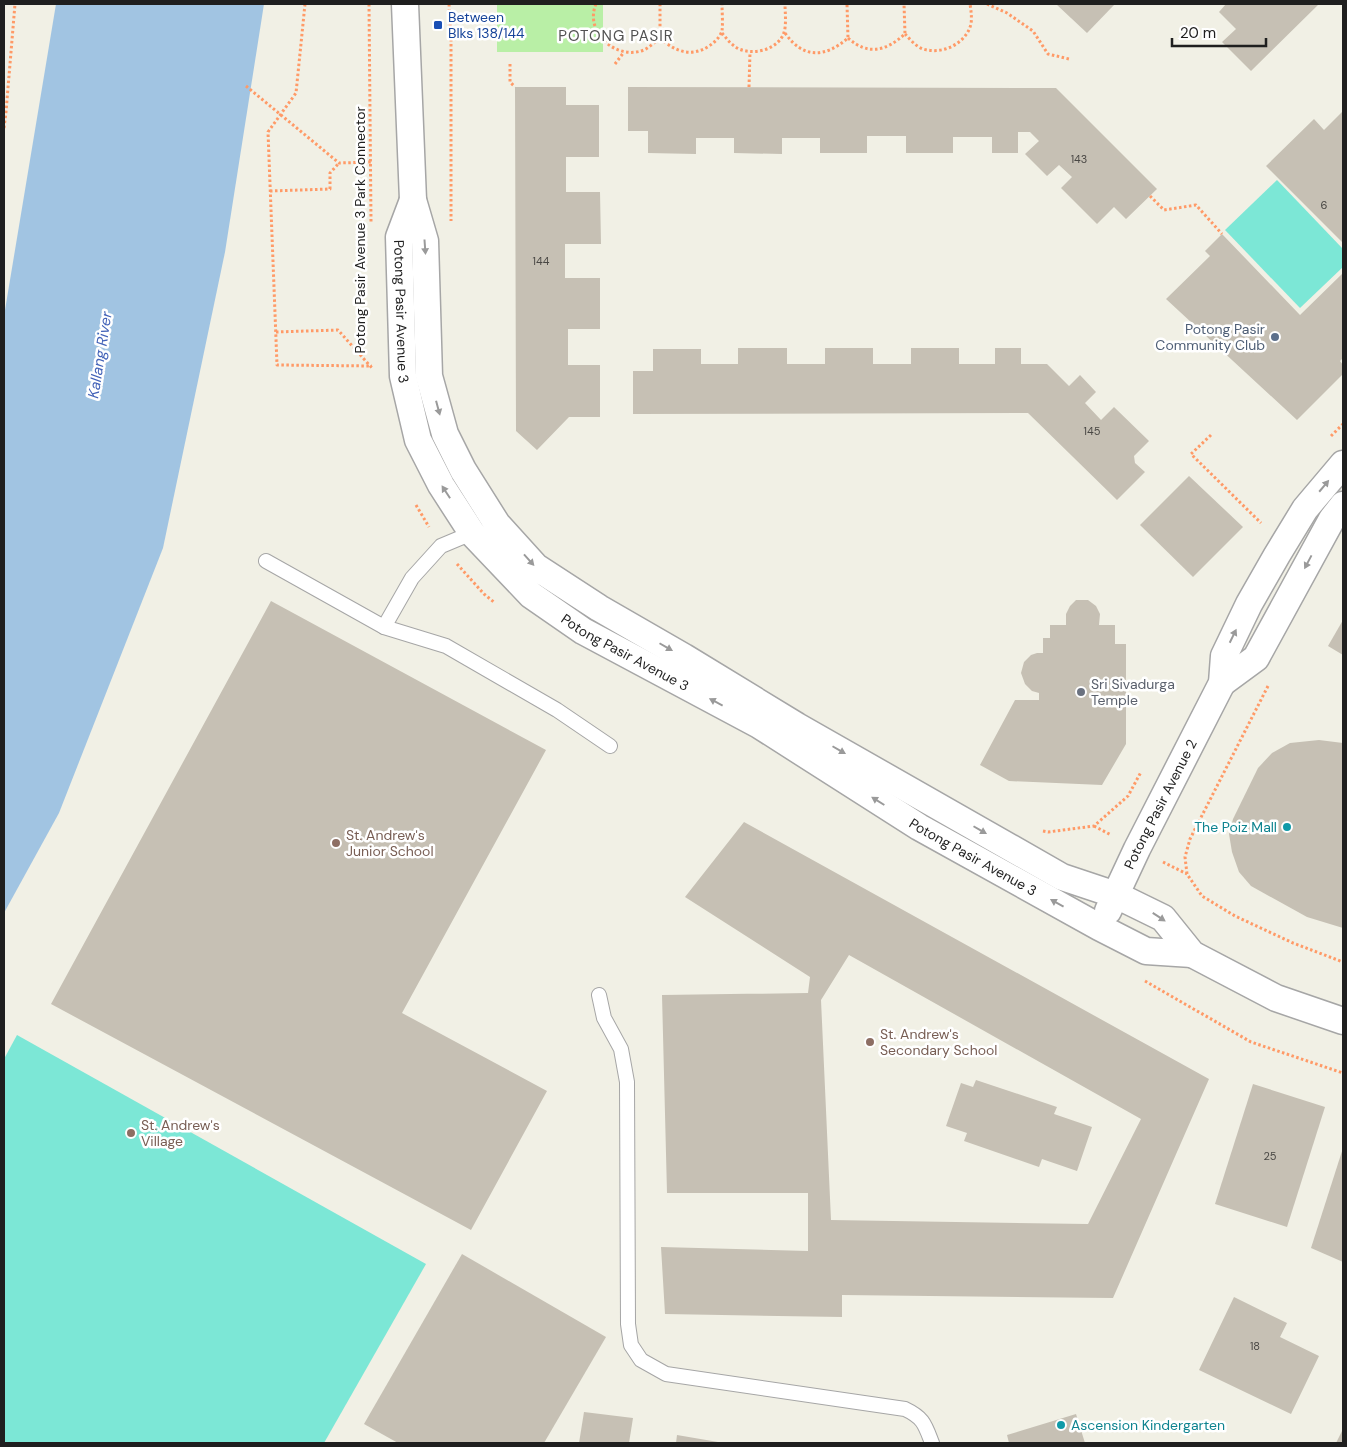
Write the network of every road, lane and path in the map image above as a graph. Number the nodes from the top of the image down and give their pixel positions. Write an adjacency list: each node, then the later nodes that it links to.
1 (15, 4): 29 (path)
2 (305, 4): 28 (path)
3 (368, 4): 30 (path, Potong Pasir Avenue 3 Park Connector)
4 (405, 4): 34 (street, Potong Pasir Avenue 3)
5 (449, 4): 19 (path)
6 (596, 4): 20 (path)
7 (660, 4): 17 (path)
8 (722, 4): 14 (path)
9 (784, 4): 15 (path)
10 (847, 4): 18 (path)
11 (904, 4): 16 (path)
12 (970, 4): 16 (path)
13 (988, 4): 22 (path)
14 (722, 33): 17 (path); 21 (path)
15 (784, 33): 18 (path); 21 (path)
16 (905, 34): 18 (path)
17 (660, 38): 20 (path)
18 (848, 38)
19 (452, 39)
20 (624, 52): 24 (path)
21 (750, 52): 27 (path)
22 (1069, 59)
23 (510, 64): 26 (path)
24 (615, 64)
25 (246, 86): 28 (path)
26 (516, 87)
27 (749, 87)
28 (280, 115): 31 (path); 32 (path)
29 (4, 128)
30 (371, 162): 31 (path); 35 (path, Potong Pasir Avenue 3 Park Connector)
31 (339, 163): 32 (path)
32 (270, 191): 37 (path)
33 (1150, 196): 36 (path)
34 (413, 200): 44 (street, Potong Pasir Avenue 3, one-way to 34); 50 (street, Potong Pasir Avenue 3, one-way to 50)
35 (372, 230)
36 (1222, 234)
37 (276, 332): 39 (path); 39 (path, Potong Pasir Avenue 3 Park Connector)
38 (372, 357): 39 (path, Potong Pasir Avenue 3 Park Connector)
39 (372, 367)
40 (1211, 435): 43 (path)
41 (1343, 464): 48 (street, Potong Pasir Avenue 2, one-way to 41)
42 (1343, 505): 48 (street, Potong Pasir Avenue 2, one-way to 48)
43 (1262, 524)
44 (472, 533): 46 (lane); 51 (street, Potong Pasir Avenue 3, one-way to 44)
45 (266, 562): 46 (lane)
46 (384, 627): 49 (lane)
47 (1270, 682): 53 (path)
48 (1222, 683): 50 (street, Potong Pasir Avenue 2)
49 (610, 746)
50 (1116, 896): 51 (street, Potong Pasir Avenue 2); 52 (street, Potong Pasir Avenue 3, one-way to 52)
51 (1099, 926): 52 (street, Potong Pasir Avenue 3)
52 (1192, 954): 56 (street)
53 (1343, 962)
54 (1140, 978): 57 (path)
55 (599, 995): 58 (lane)
56 (1343, 1021)
57 (1343, 1073)
58 (932, 1443)

